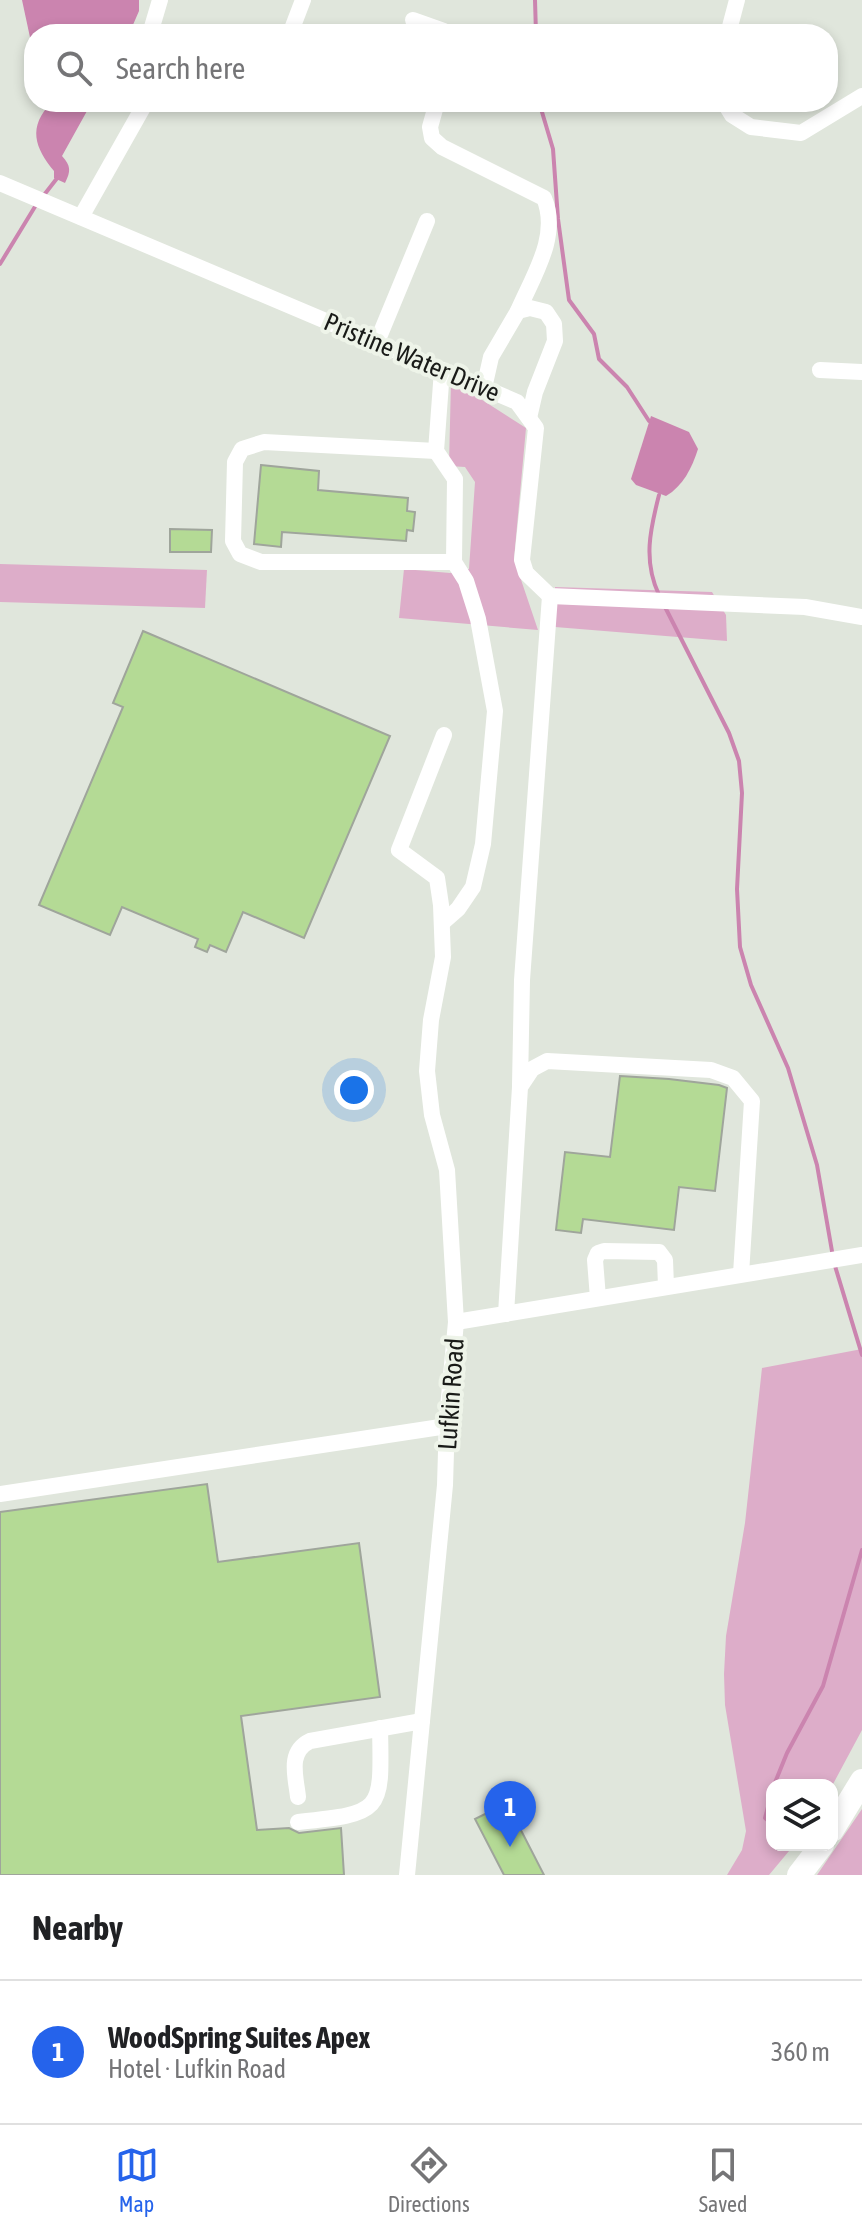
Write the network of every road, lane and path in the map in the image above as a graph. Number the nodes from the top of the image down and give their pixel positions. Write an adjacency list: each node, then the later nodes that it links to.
1 (160, 0): 5 (street)
2 (303, 0): 6 (street)
3 (737, 0): 8 (street)
4 (413, 20): 7 (street)
5 (153, 24)
6 (294, 24)
7 (424, 24)
8 (731, 24)
9 (862, 96): 10 (street)
10 (838, 111)
11 (140, 112): 16 (street)
12 (434, 112): 18 (street)
13 (730, 112): 14 (street)
14 (836, 112)
15 (0, 183): 16 (street, Pristine Water Drive)
16 (78, 215): 19 (street, Pristine Water Drive)
17 (427, 221): 19 (street)
18 (518, 311): 23 (street); 24 (street)
19 (377, 342): 20 (street, Pristine Water Drive)
20 (442, 370): 23 (street, Pristine Water Drive); 25 (street)
21 (820, 370): 22 (street)
22 (862, 372)
23 (484, 388): 24 (street, Pristine Water Drive)
24 (529, 418): 27 (street, Pristine Water Drive)
25 (436, 451): 26 (street); 26 (street)
26 (454, 562): 30 (street)
27 (550, 596): 28 (street); 31 (street)
28 (862, 617)
29 (444, 735): 30 (street)
30 (442, 923): 37 (street)
31 (520, 1087): 33 (street); 36 (street)
32 (862, 1255): 33 (street, Lufkin Road)
33 (741, 1274): 34 (street, Lufkin Road)
34 (666, 1286): 35 (street, Lufkin Road); 35 (street)
35 (598, 1298): 36 (street, Lufkin Road)
36 (506, 1314): 37 (street, Lufkin Road)
37 (456, 1322): 38 (street, Lufkin Road)
38 (447, 1426): 39 (street); 40 (street, Lufkin Road)
39 (0, 1494)
40 (422, 1721): 41 (street); 47 (street, Lufkin Road)
41 (380, 1728): 43 (street); 45 (street)
42 (862, 1781): 44 (highway)
43 (298, 1797)
44 (838, 1820)
45 (298, 1822)
46 (817, 1851): 48 (highway)
47 (407, 1875)
48 (799, 1875)

